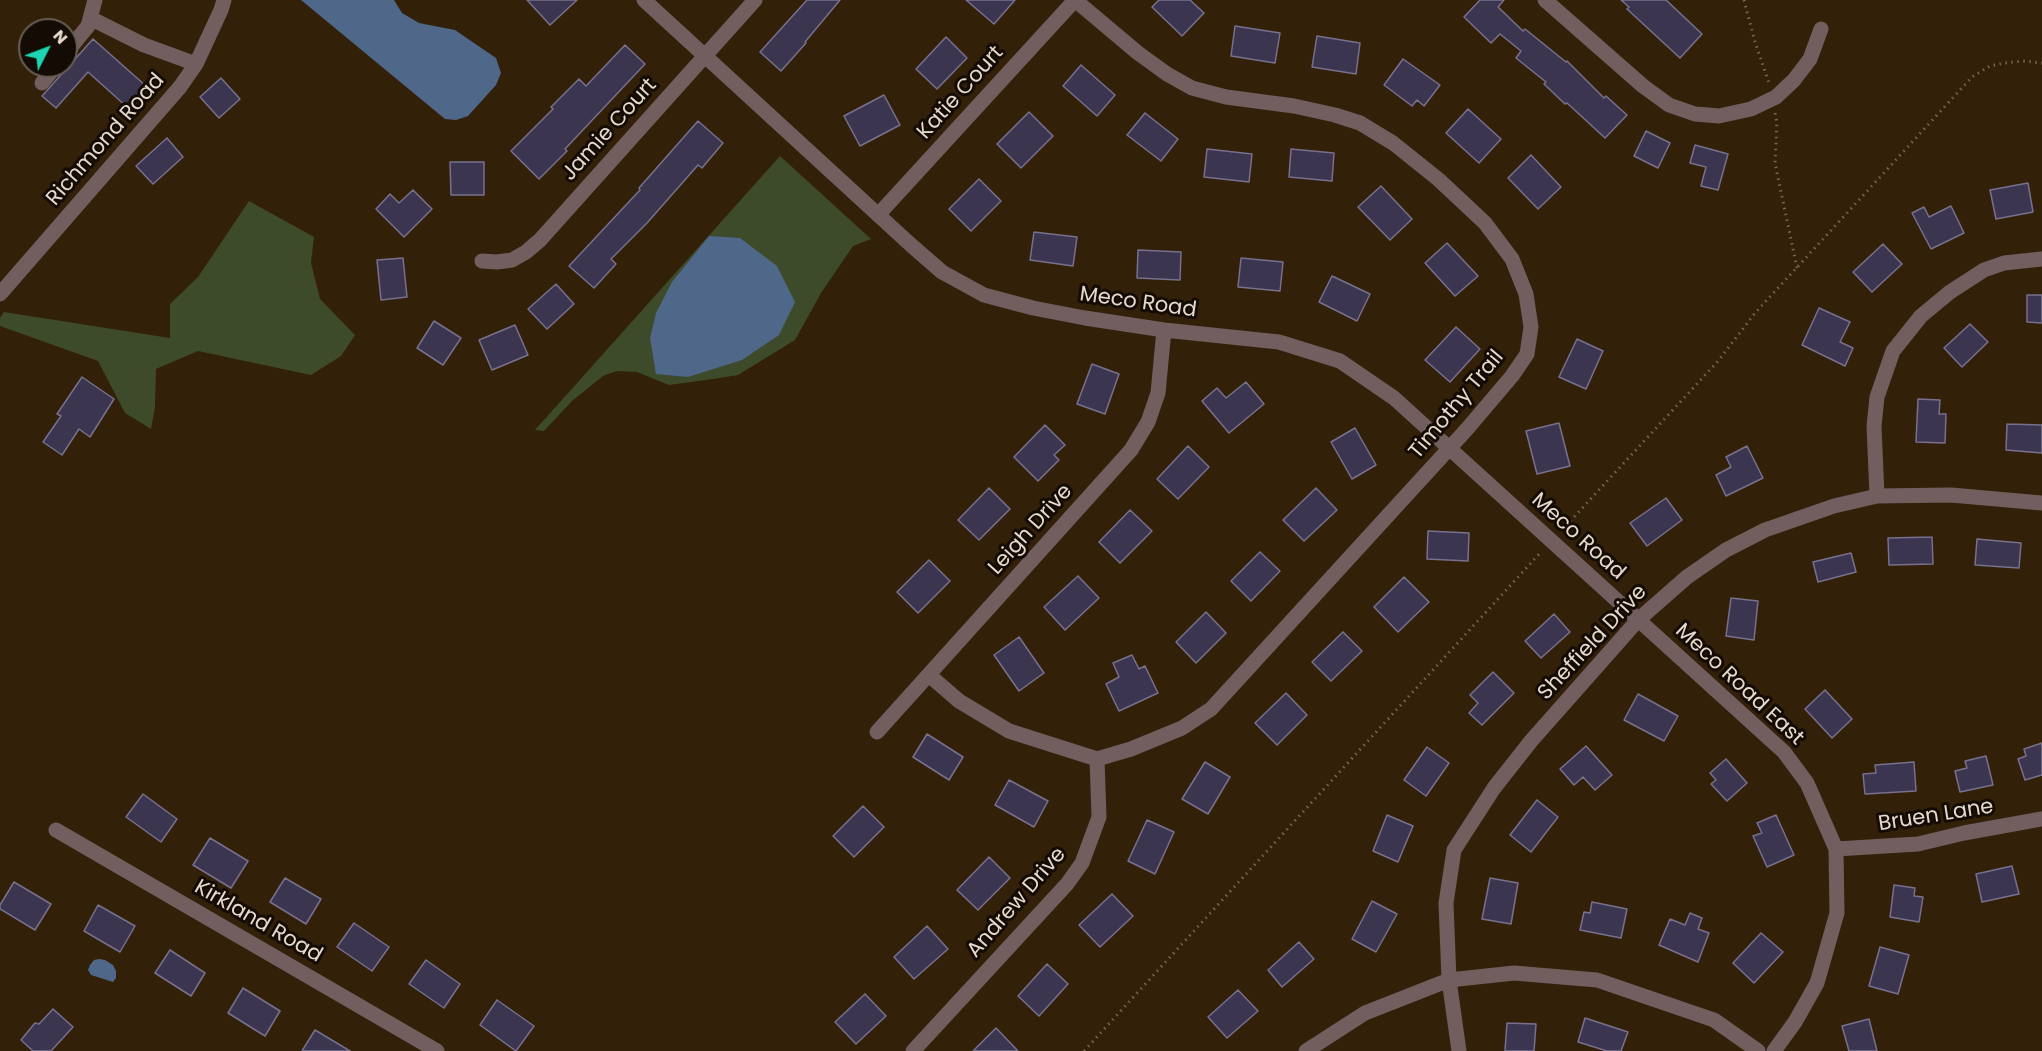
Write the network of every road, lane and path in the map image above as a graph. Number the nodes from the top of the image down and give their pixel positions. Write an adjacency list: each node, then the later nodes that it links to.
1 (95, 0): 8 (street)
2 (224, 0): 12 (street, Richmond Road)
3 (644, 0): 11 (street, Meco Road)
4 (755, 0): 11 (street, Jamie Court)
5 (1075, 0): 16 (street, Katie Court); 22 (street, Timothy Trail)
6 (1545, 0): 15 (street)
7 (1744, 0): 15 (path)
8 (90, 18): 10 (street); 12 (street)
9 (1821, 29): 15 (street)
10 (78, 38)
11 (705, 56): 16 (street, Meco Road); 18 (street, Jamie Court)
12 (196, 64): 20 (street, Richmond Road)
13 (46, 78): 14 (street)
14 (42, 83)
15 (1773, 99): 19 (path)
16 (878, 215): 21 (street, Meco Road)
17 (2042, 259): 23 (street)
18 (482, 261)
19 (1797, 268)
20 (0, 294)
21 (1164, 330): 22 (street, Meco Road); 26 (street, Leigh Drive)
22 (1449, 449): 25 (street, Meco Road); 28 (street, Timothy Trail)
23 (1877, 496): 24 (street, Sheffield Drive); 25 (street, Sheffield Drive)
24 (2042, 503)
25 (1638, 620): 31 (street, Meco Road East); 32 (street, Sheffield Drive)
26 (929, 675): 27 (street, Leigh Drive); 28 (street)
27 (877, 732)
28 (1097, 759): 34 (street, Andrew Drive)
29 (2042, 819): 31 (street, Bruen Lane)
30 (56, 830): 33 (street, Kirkland Road)
31 (1836, 849): 38 (street, Meco Road East)
32 (1449, 980): 35 (street); 36 (street, Sheffield Drive); 37 (street)
33 (437, 1051)
34 (913, 1051)
35 (1306, 1051)
36 (1459, 1051)
37 (1758, 1051)
38 (1774, 1051)

